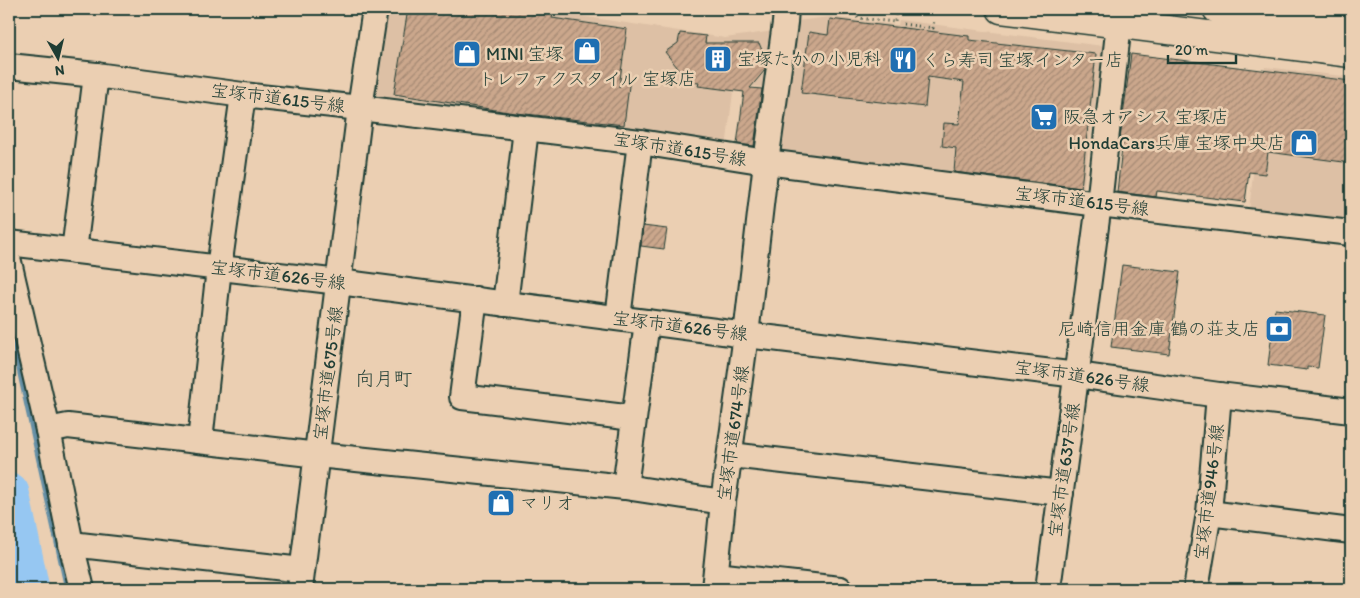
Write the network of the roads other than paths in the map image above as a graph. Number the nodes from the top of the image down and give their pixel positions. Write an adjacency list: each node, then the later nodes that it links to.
1 (375, 9): 12 (street, 宝塚市道675号線)
2 (786, 9): 15 (street, 宝塚市道674号線)
3 (1001, 9): 6 (highway)
4 (1217, 9): 5 (highway)
5 (1261, 11): 7 (highway)
6 (1120, 23): 8 (highway); 16 (street, 宝塚市道637号線)
7 (1351, 26)
8 (1351, 53)
9 (9, 66): 10 (street, 宝塚市道615号線)
10 (96, 75): 11 (street, 宝塚市道615号線); 19 (street)
11 (243, 95): 12 (street, 宝塚市道615号線); 21 (street)
12 (360, 108): 13 (street, 宝塚市道615号線); 22 (street, 宝塚市道675号線)
13 (526, 129): 14 (street, 宝塚市道615号線); 24 (street)
14 (640, 142): 15 (street, 宝塚市道615号線); 25 (street)
15 (766, 162): 16 (street, 宝塚市道615号線); 27 (street, 宝塚市道674号線)
16 (1099, 204): 17 (street, 宝塚市道615号線); 28 (street, 宝塚市道637号線)
17 (1351, 233)
18 (9, 243): 19 (street, 宝塚市道626号線)
19 (74, 251): 21 (street, 宝塚市道626号線)
20 (9, 262): 32 (street)
21 (219, 268): 22 (street, 宝塚市道626号線); 33 (street)
22 (340, 282): 23 (street, 宝塚市道626号線); 34 (street, 宝塚市道675号線)
23 (475, 299): 24 (street, 宝塚市道626号線); 31 (street)
24 (505, 304): 25 (street, 宝塚市道626号線)
25 (618, 318): 26 (street, 宝塚市道626号線)
26 (647, 322): 27 (street, 宝塚市道626号線); 31 (street)
27 (746, 335): 28 (street, 宝塚市道626号線); 35 (street, 宝塚市道674号線)
28 (1077, 375): 29 (street, 宝塚市道626号線); 37 (street, 宝塚市道637号線)
29 (1219, 395): 30 (street, 宝塚市道626号線); 39 (street, 宝塚市道946号線)
30 (1351, 411)
31 (633, 418): 36 (street)
32 (48, 430): 33 (street); 41 (street)
33 (200, 441): 34 (street)
34 (318, 454): 36 (street); 42 (street, 宝塚市道675号線)
35 (731, 455): 37 (street); 38 (street, 宝塚市道674号線)
36 (624, 488): 38 (street)
37 (1061, 493): 46 (street, 宝塚市道637号線)
38 (723, 502): 43 (street, 宝塚市道674号線)
39 (1209, 513): 40 (street); 47 (street, 宝塚市道946号線)
40 (1351, 530)
41 (71, 544): 42 (street); 44 (street)
42 (301, 580)
43 (715, 582): 45 (street)
44 (82, 589)
45 (840, 589)
46 (1048, 589)
47 (1196, 589)

